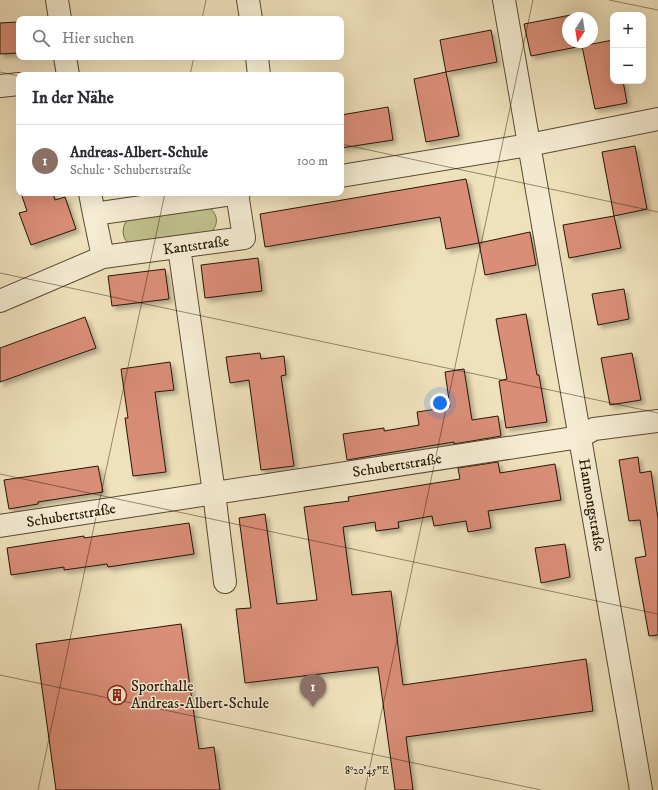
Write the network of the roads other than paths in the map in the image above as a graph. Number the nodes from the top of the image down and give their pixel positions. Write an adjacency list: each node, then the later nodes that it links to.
1 (57, 0): 4 (street)
2 (248, 0): 5 (street)
3 (504, 0): 13 (street, Hannongstraße)
4 (60, 16)
5 (251, 16)
6 (66, 60): 8 (street)
7 (258, 60): 9 (street)
8 (68, 72)
9 (260, 72)
10 (16, 84): 11 (street)
11 (0, 86)
12 (658, 119): 13 (street)
13 (530, 145): 14 (street); 23 (street, Hannongstraße)
14 (344, 175)
15 (91, 196): 18 (street)
16 (217, 196): 18 (street, Kantstraße)
17 (238, 196): 19 (street, Kantstraße)
18 (94, 214): 20 (street)
19 (180, 247): 20 (street, Kantstraße); 24 (street)
20 (103, 257): 21 (street, Kantstraße)
21 (0, 301)
22 (658, 420): 23 (street, Schubertstraße)
23 (580, 437): 24 (street, Schubertstraße); 27 (street, Hannongstraße)
24 (214, 493): 25 (street, Schubertstraße); 26 (street)
25 (0, 526)
26 (225, 582)
27 (641, 790)

